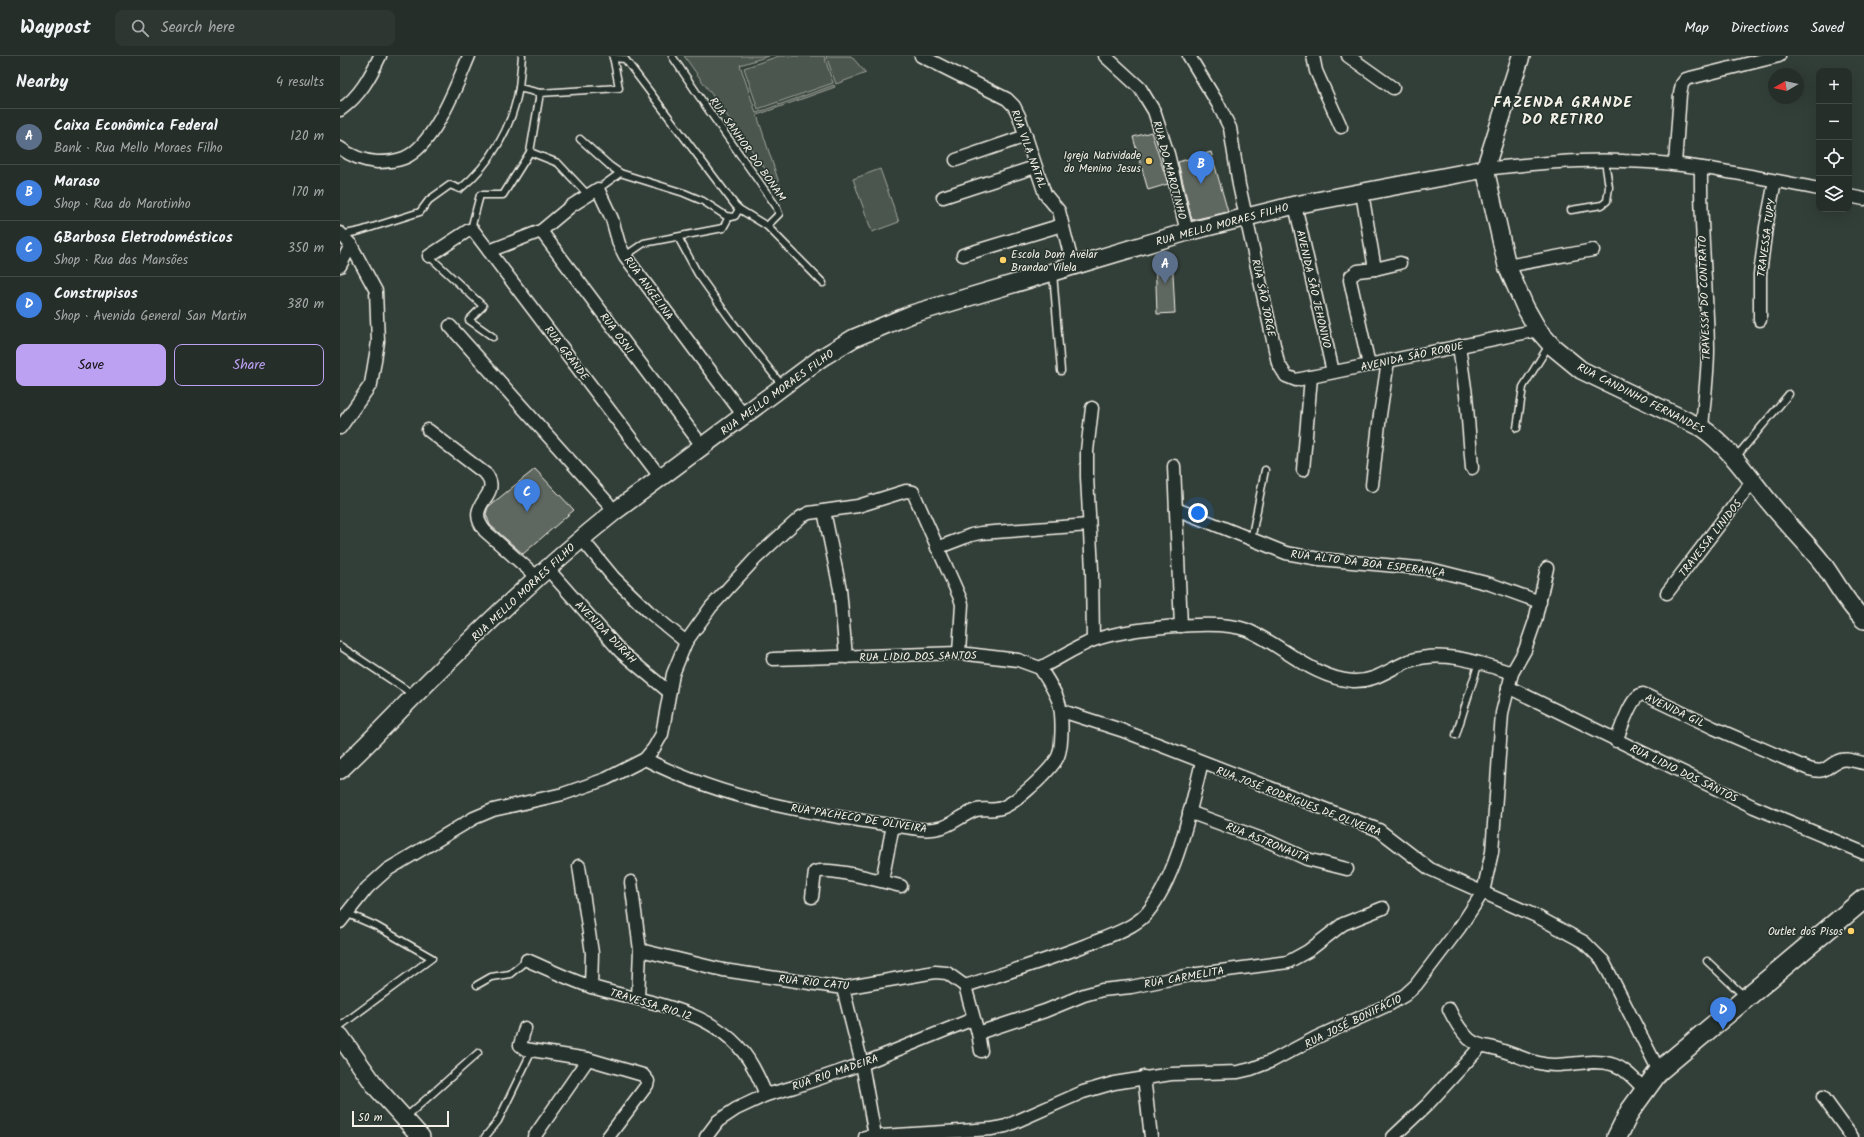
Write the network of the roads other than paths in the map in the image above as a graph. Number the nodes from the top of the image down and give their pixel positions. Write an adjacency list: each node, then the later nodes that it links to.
1 (380, 56): 16 (street)
2 (469, 56): 20 (street)
3 (522, 56): 13 (lane)
4 (672, 56): 42 (lane, RUA SANHOR DO BONAM)
5 (921, 56): 18 (street, RUA VILA NATAL)
6 (1104, 56): 45 (street, RUA DO MAROTINHO)
7 (1189, 56): 40 (street)
8 (1313, 56): 17 (street)
9 (1348, 56): 14 (street)
10 (1521, 56): 27 (main road)
11 (1779, 56): 24 (street)
12 (613, 57): 15 (lane); 37 (lane)
13 (519, 88): 15 (lane); 46 (lane)
14 (1393, 88)
15 (540, 93): 21 (lane)
16 (340, 110)
17 (1341, 127)
18 (1026, 136): 22 (street); 25 (street, RUA VILA NATAL)
19 (580, 139): 28 (lane)
20 (340, 148)
21 (530, 152): 31 (lane); 43 (lane)
22 (956, 160)
23 (1605, 161): 24 (street); 27 (street); 38 (lane)
24 (1675, 164): 26 (street)
25 (1035, 167): 34 (street); 41 (street, RUA VILA NATAL)
26 (1701, 168): 29 (street); 79 (street, TRAVESSA DO CONTRATO)
27 (1485, 169): 32 (main road, RUA MELLO MORAES FILHO); 57 (main road, RUA CANDINHO FERNANDES)
28 (620, 173): 31 (lane); 39 (lane)
29 (1775, 180): 30 (street); 61 (street, TRAVESSA TUPY)
30 (1816, 189)
31 (593, 192): 44 (street); 53 (street, RUA ANGELINA)
32 (1362, 192): 36 (main road, RUA MELLO MORAES FILHO); 58 (street)
33 (1852, 196): 35 (street)
34 (943, 197)
35 (1864, 198)
36 (1295, 206): 40 (main road, RUA MELLO MORAES FILHO); 70 (street, AVENIDA SÃO JEHONIVO)
37 (739, 209): 39 (lane); 42 (lane)
38 (1571, 210)
39 (729, 217): 47 (lane)
40 (1247, 217): 45 (main road, RUA MELLO MORAES FILHO); 71 (street, RUA SÃO JORGE)
41 (1062, 225): 51 (street); 56 (street, RUA VILA NATAL)
42 (767, 226): 60 (lane)
43 (471, 229): 50 (street, RUA GRANDE); 52 (street)
44 (541, 231): 50 (street); 81 (street, RUA OSNI)
45 (1187, 232): 56 (main road, RUA MELLO MORAES FILHO)
46 (341, 234): 48 (street)
47 (678, 237): 53 (lane); 73 (lane)
48 (351, 244): 55 (street); 77 (street)
49 (1593, 250): 57 (street)
50 (489, 251): 87 (street, RUA GRANDE)
51 (963, 255)
52 (429, 256): 64 (lane)
53 (625, 256): 76 (street, RUA ANGELINA)
54 (1400, 263): 58 (street)
55 (340, 266)
56 (1072, 266): 59 (main road, RUA MELLO MORAES FILHO)
57 (1507, 266): 63 (main road, RUA CANDINHO FERNANDES)
58 (1375, 269): 68 (street)
59 (1053, 272): 69 (lane); 73 (main road, RUA MELLO MORAES FILHO)
60 (824, 282)
61 (1760, 320)
62 (450, 326): 92 (street)
63 (1538, 330): 65 (main road, RUA CANDINHO FERNANDES); 66 (street, AVENIDA SÃO ROQUE)
64 (493, 337)
65 (1550, 344): 78 (lane); 79 (main road, RUA CANDINHO FERNANDES)
66 (1459, 346): 67 (street, AVENIDA SÃO ROQUE); 84 (street)
67 (1388, 361): 68 (street, AVENIDA SÃO ROQUE); 89 (street)
68 (1368, 365): 70 (street, AVENIDA SÃO ROQUE)
69 (1061, 371)
70 (1333, 372): 72 (street, AVENIDA SÃO ROQUE)
71 (1286, 376): 72 (street, AVENIDA SÃO ROQUE)
72 (1311, 377): 86 (street)
73 (780, 383): 76 (main road, RUA MELLO MORAES FILHO)
74 (1789, 394): 82 (lane)
75 (1092, 408): 93 (street)
76 (744, 416): 81 (main road, RUA MELLO MORAES FILHO)
77 (340, 428)
78 (1516, 428)
79 (1702, 428): 82 (main road, RUA CANDINHO FERNANDES)
80 (428, 430): 98 (street, AVENIDA DURAH)
81 (698, 441): 87 (main road, RUA MELLO MORAES FILHO)
82 (1735, 458): 88 (main road, RUA CANDINHO FERNANDES)
83 (1174, 466): 90 (street)
84 (1472, 468)
85 (1265, 470): 95 (lane)
86 (1303, 470)
87 (661, 478): 92 (main road, RUA MELLO MORAES FILHO)
88 (1752, 482): 99 (street, TRAVESSA LINIDOS); 101 (main road, RUA CANDINHO FERNANDES)
89 (1372, 485)
90 (1176, 509): 95 (street, RUA ALTO DA BOA ESPERANÇA); 102 (street)
91 (824, 511): 96 (street); 104 (street); 107 (street)
92 (614, 512): 94 (main road, RUA MELLO MORAES FILHO)
93 (1089, 525): 96 (street); 103 (street)
94 (581, 538): 98 (main road, RUA MELLO MORAES FILHO); 104 (street)
95 (1251, 540): 100 (street, RUA ALTO DA BOA ESPERANÇA)
96 (936, 548): 106 (street)
97 (1547, 568): 100 (street)
98 (542, 573): 113 (main road, RUA MELLO MORAES FILHO); 114 (street, AVENIDA DURAH)
99 (1667, 593)
100 (1540, 602): 111 (street)
101 (1864, 620)
102 (1181, 626): 103 (street); 109 (street)
103 (1093, 640): 110 (street)
104 (686, 642): 114 (street)
105 (340, 646): 113 (lane)
106 (959, 653): 107 (street, RUA LIDIO DOS SANTOS); 110 (street, RUA LIDIO DOS SANTOS)
107 (846, 656): 108 (street, RUA LIDIO DOS SANTOS)
108 (773, 659)
109 (1479, 662): 111 (street); 116 (lane)
110 (1040, 668): 115 (street, RUA PACHECO DE OLIVEIRA)
111 (1512, 673): 112 (street)
112 (1508, 687): 117 (street, RUA LIDIO DOS SANTOS); 130 (street, RUA JOSÉ BONIFÁCIO)
113 (410, 692): 121 (main road, RUA MELLO MORAES FILHO)
114 (669, 692): 118 (street)
115 (1062, 711): 119 (street, RUA JOSÉ RODRIGUES DE OLIVEIRA); 123 (street, RUA PACHECO DE OLIVEIRA)
116 (1456, 735)
117 (1616, 741): 120 (street, AVENIDA GIL); 124 (street, RUA LIDIO DOS SANTOS)
118 (645, 758): 123 (street, RUA PACHECO DE OLIVEIRA); 134 (street)
119 (1202, 762): 122 (street); 130 (street, RUA JOSÉ RODRIGUES DE OLIVEIRA)
120 (1864, 763)
121 (340, 770)
122 (1189, 812): 126 (street, RUA ASTRONAUTA); 139 (street)
123 (893, 825): 127 (street)
124 (1864, 853)
125 (579, 866): 140 (street)
126 (1347, 869)
127 (882, 881): 129 (street); 131 (street)
128 (631, 882): 135 (street)
129 (901, 886)
130 (1483, 892): 156 (street, RUA JOSÉ RODRIGUES DE OLIVEIRA); 157 (street, RUA JOSÉ BONIFÁCIO)
131 (812, 896)
132 (1864, 899): 143 (main road)
133 (1383, 908): 148 (street, RUA CARMELITA)
134 (343, 918): 146 (lane)
135 (640, 950): 141 (street, RUA RIO CATU); 142 (street)
136 (527, 960): 138 (lane); 140 (street, TRAVESSA RIO 12)
137 (1707, 961): 143 (lane)
138 (477, 985)
139 (965, 986): 141 (street, RUA RIO CATU); 145 (street)
140 (591, 987): 142 (street, TRAVESSA RIO 12)
141 (843, 988): 155 (street)
142 (638, 998): 159 (street, TRAVESSA RIO 12)
143 (1746, 998): 156 (main road)
144 (1449, 1009): 150 (street)
145 (973, 1019): 148 (street); 155 (street, RUA RIO MADEIRA)
146 (340, 1026)
147 (524, 1028): 154 (street)
148 (978, 1033): 151 (street)
149 (340, 1036): 161 (main road)
150 (1481, 1046): 158 (street); 170 (street)
151 (981, 1051)
152 (478, 1053): 161 (lane)
153 (529, 1057): 165 (lane)
154 (588, 1059): 166 (street); 167 (street)
155 (862, 1064): 159 (street, RUA RIO MADEIRA); 163 (street)
156 (1659, 1071): 158 (main road)
157 (1144, 1077): 162 (street, RUA JOSÉ BONIFÁCIO); 169 (street)
158 (1644, 1089): 171 (main road)
159 (766, 1095): 168 (street, RUA RIO MADEIRA)
160 (1823, 1098): 172 (street)
161 (405, 1118): 164 (main road)
162 (979, 1133): 163 (street, RUA JOSÉ BONIFÁCIO)
163 (870, 1136)
164 (421, 1137)
165 (485, 1137)
166 (534, 1137)
167 (608, 1137)
168 (706, 1137)
169 (1151, 1137)
170 (1392, 1137)
171 (1617, 1137)
172 (1852, 1137)

